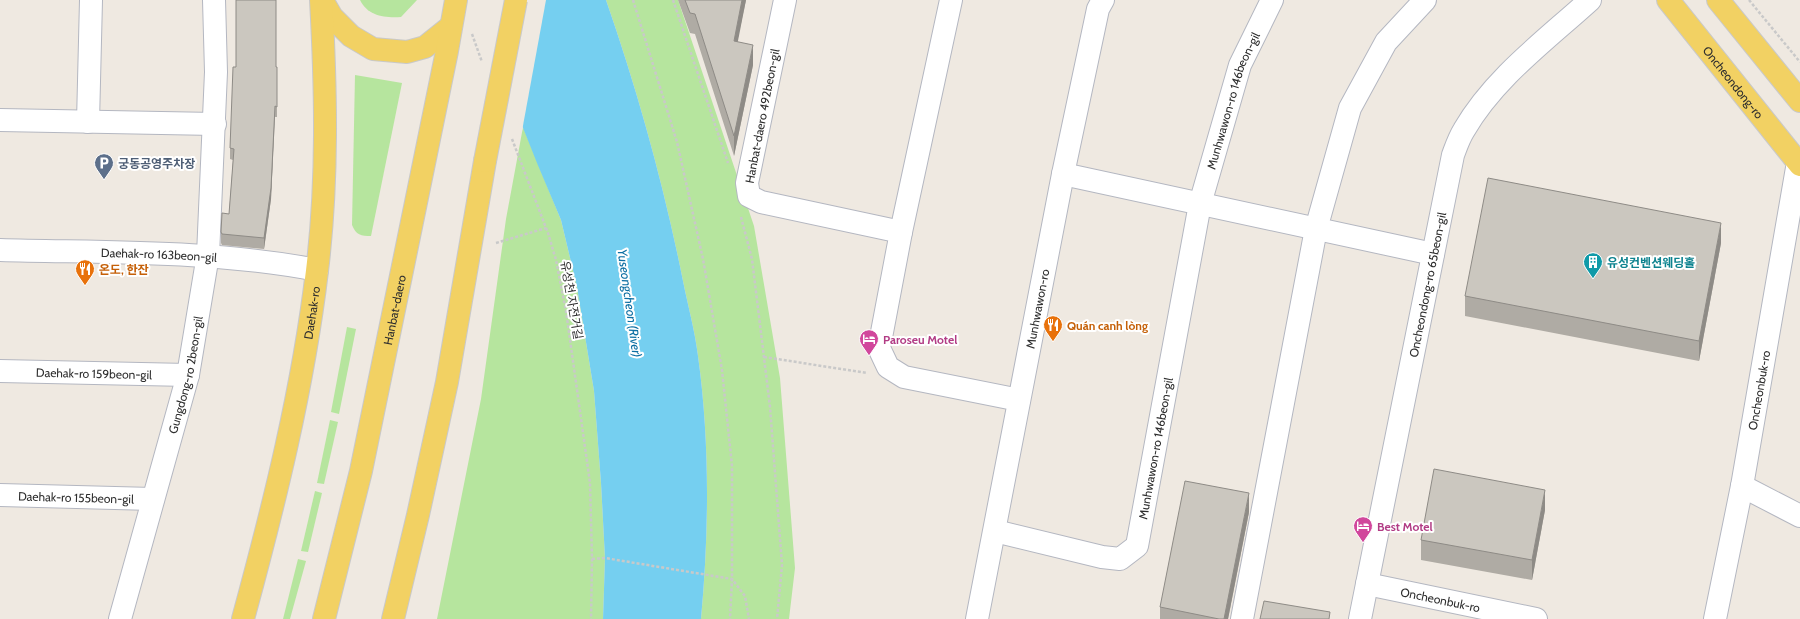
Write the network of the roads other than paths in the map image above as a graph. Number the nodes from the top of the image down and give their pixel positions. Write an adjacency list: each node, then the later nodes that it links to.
1 (91, 0): 17 (street)
2 (214, 0): 18 (street, Gungdong-ro 2beon-gil)
3 (321, 0): 14 (main road); 27 (main road, Daehak-ro)
4 (456, 0): 14 (main road, Hanbat-daero)
5 (516, 0): 40 (main road, bridge)
6 (785, 0): 23 (street, Hanbat-daero 492beon-gil)
7 (951, 0): 23 (street)
8 (1272, 0): 21 (street, Munhwawon-ro 146beon-gil)
9 (1425, 0): 22 (street)
10 (1590, 0): 25 (street, Oncheondong-ro 65beon-gil)
11 (1668, 0): 19 (main road, Oncheondong-ro)
12 (1718, 0): 15 (main road)
13 (1095, 3): 20 (street, Munhwawon-ro)
14 (452, 35): 39 (main road, Hanbat-daero)
15 (1800, 101)
16 (0, 120): 17 (street)
17 (88, 122): 18 (street)
18 (215, 124): 26 (street, Gungdong-ro 2beon-gil)
19 (1799, 162): 31 (street, Oncheonbuk-ro)
20 (1064, 174): 21 (street); 30 (street, Munhwawon-ro)
21 (1200, 204): 22 (street); 35 (street, Munhwawon-ro 146beon-gil)
22 (1316, 229): 25 (street); 42 (street)
23 (901, 232): 30 (street)
24 (0, 250): 26 (street, Daehak-ro 163beon-gil)
25 (1432, 254): 36 (street, Oncheondong-ro 65beon-gil)
26 (208, 255): 27 (street, Daehak-ro 163beon-gil); 29 (street, Gungdong-ro 2beon-gil)
27 (318, 270): 38 (main road, Daehak-ro)
28 (0, 371): 29 (street, Daehak-ro 159beon-gil)
29 (188, 375): 33 (street, Gungdong-ro 2beon-gil)
30 (1019, 400): 35 (street, Munhwawon-ro)
31 (1742, 486): 34 (street); 45 (street, Oncheonbuk-ro)
32 (0, 495): 33 (street, Daehak-ro 155beon-gil)
33 (153, 499): 37 (street, Gungdong-ro 2beon-gil)
34 (1800, 516)
35 (995, 531): 41 (street, Munhwawon-ro)
36 (1367, 584): 43 (street, Oncheondong-ro 65beon-gil); 44 (street, Oncheonbuk-ro)
37 (120, 619)
38 (243, 619)
39 (324, 619)
40 (393, 619)
41 (977, 619)
42 (1242, 619)
43 (1360, 619)
44 (1536, 619)
45 (1715, 619)

